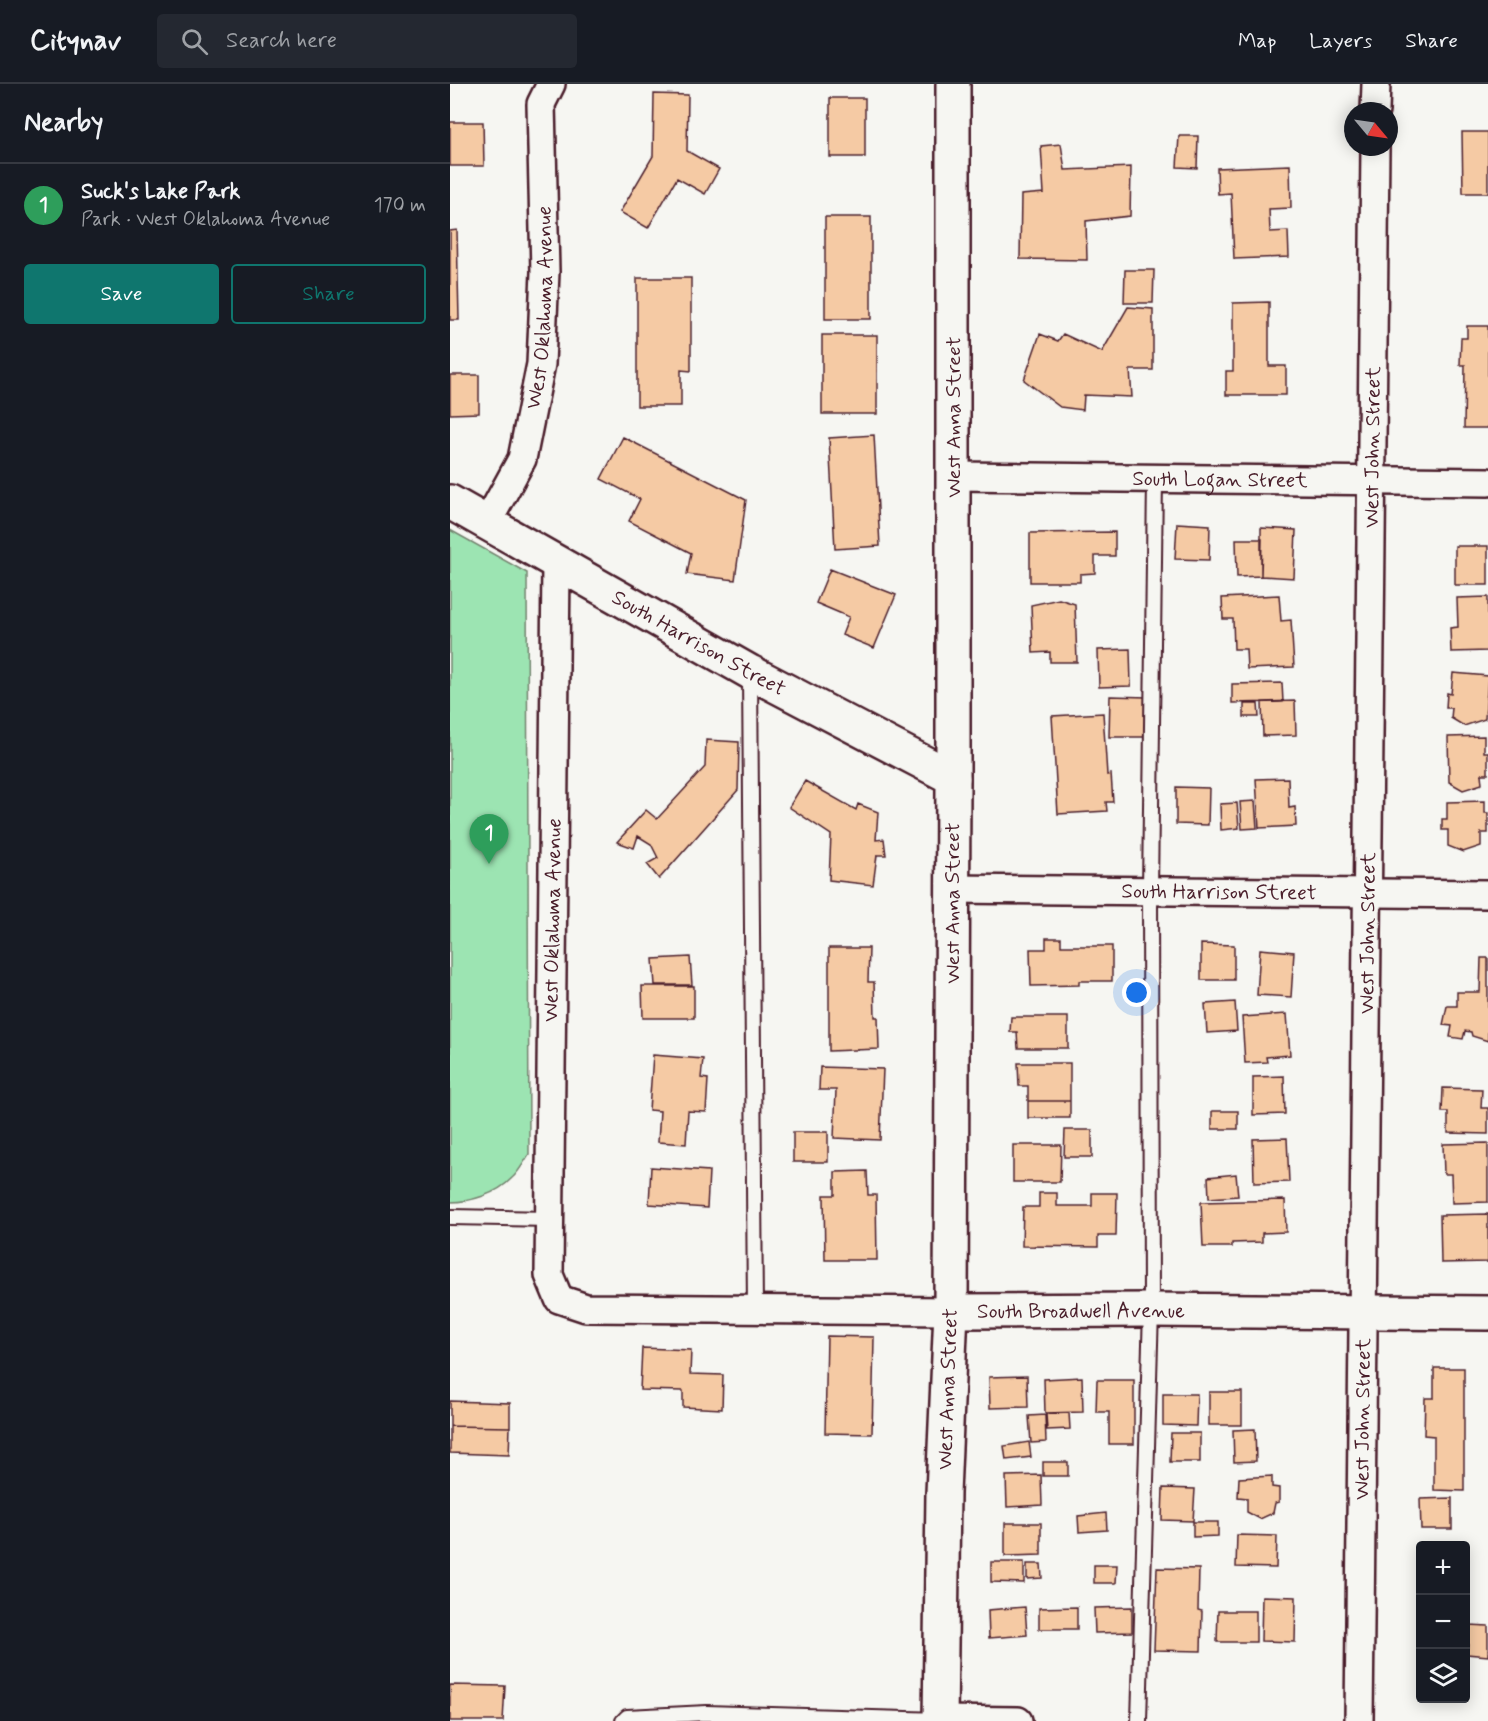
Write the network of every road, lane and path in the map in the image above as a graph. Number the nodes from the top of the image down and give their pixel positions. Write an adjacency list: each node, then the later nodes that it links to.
1 (551, 84): 11 (street, West Oklahoma Avenue)
2 (953, 84): 6 (main road, West Anna Street)
3 (1376, 84): 4 (street)
4 (1375, 102)
5 (1375, 156): 8 (street, West John Street)
6 (953, 476): 7 (street, South Logan Street); 14 (main road, West Anna Street)
7 (1155, 479): 8 (street, South Logan Street); 16 (lane)
8 (1371, 481): 9 (street, South Logan Street); 17 (street, West John Street)
9 (1488, 482)
10 (450, 502): 11 (main road, South Harrison Street)
11 (487, 523): 12 (main road, South Harrison Street)
12 (556, 564): 13 (main road, South Harrison Street); 20 (street, West Oklahoma Avenue)
13 (750, 672): 14 (main road, South Harrison Street); 22 (lane)
14 (953, 778): 15 (main road, West Anna Street)
15 (951, 890): 16 (street, South Harrison Street); 24 (main road, West Anna Street)
16 (1150, 891): 17 (street, South Harrison Street); 23 (lane)
17 (1368, 893): 18 (street, South Harrison Street); 25 (street, West John Street)
18 (1488, 894)
19 (450, 1217): 20 (lane)
20 (549, 1219): 21 (street, West Oklahoma Avenue)
21 (549, 1275): 22 (street, South Broadwell Avenue)
22 (754, 1310): 24 (street, South Broadwell Avenue)
23 (1151, 1310): 24 (main road, South Broadwell Avenue); 25 (main road, South Broadwell Avenue); 30 (lane)
24 (951, 1311): 28 (main road, West Anna Street)
25 (1364, 1311): 26 (main road, South Broadwell Avenue); 31 (street, West John Street)
26 (1488, 1313)
27 (623, 1721): 28 (lane)
28 (940, 1721): 29 (street)
29 (1018, 1721)
30 (1139, 1721)
31 (1359, 1721)

